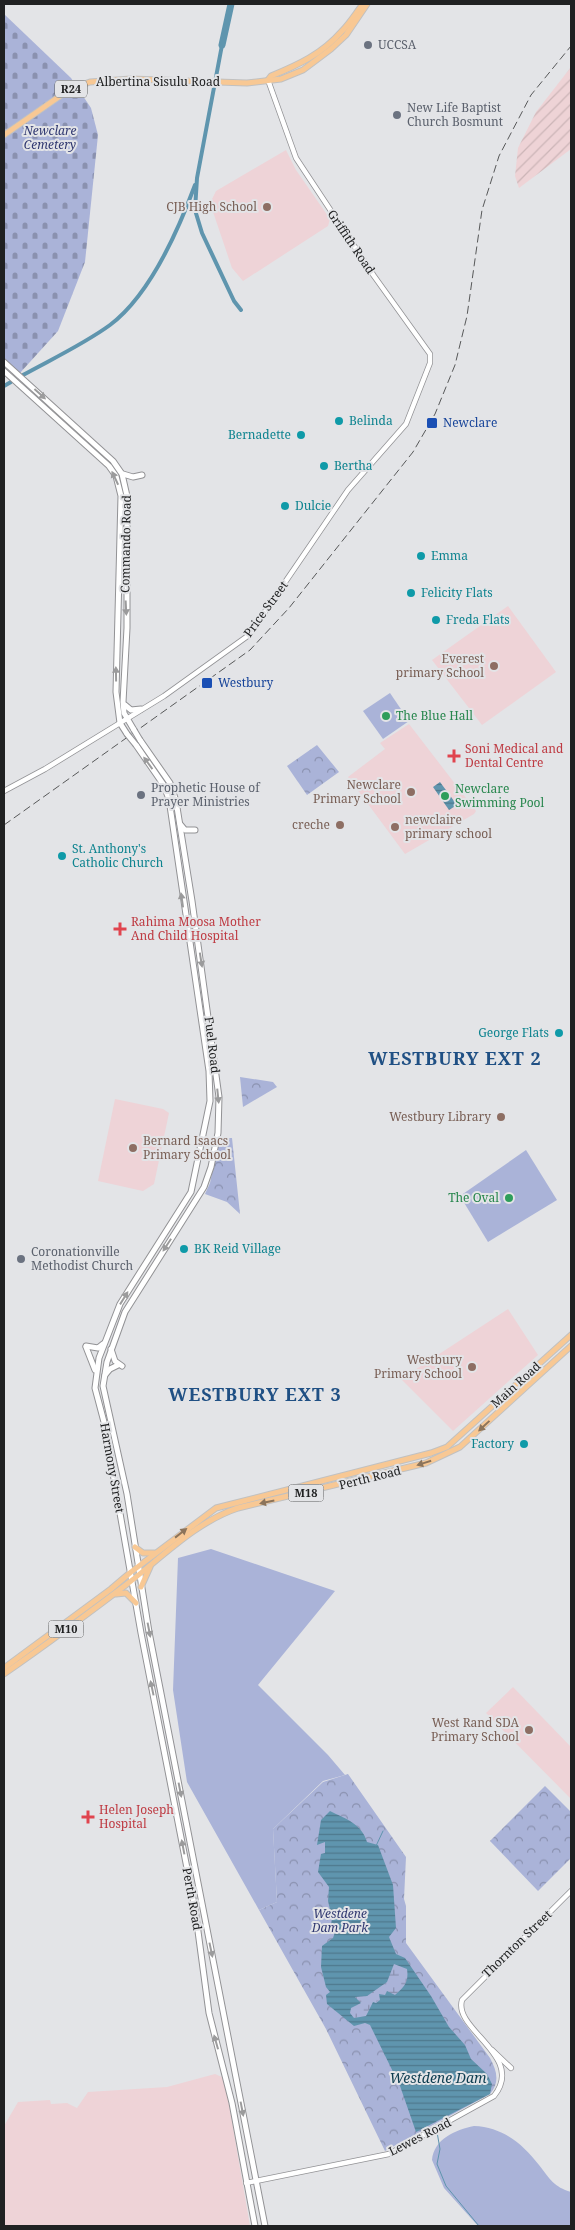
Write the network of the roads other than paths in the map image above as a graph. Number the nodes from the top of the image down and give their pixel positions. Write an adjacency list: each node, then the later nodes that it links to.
1 (365, 4): 2 (main road, Albertina Sisulu Road / R24)
2 (268, 80): 3 (main road, Albertina Sisulu Road / R24); 6 (street, Griffith Road)
3 (4, 135)
4 (4, 362): 7 (main road, Commando Road, one-way to 7)
5 (4, 370): 12 (main road, Commando Road, one-way to 5)
6 (417, 397): 10 (street, Price Street)
7 (122, 474): 8 (main road); 9 (main road, Commando Road, one-way to 9)
8 (142, 475)
9 (124, 702): 10 (main road); 11 (main road, Commando Road)
10 (141, 709): 11 (street, Price Street)
11 (126, 718): 12 (street, Price Street); 14 (main road, Fuel Road, bridge)
12 (120, 723): 13 (street, Price Street); 17 (main road, Fuel Road, one-way to 12, bridge)
13 (4, 791)
14 (180, 824): 15 (main road); 19 (main road, Fuel Road, one-way to 19)
15 (195, 830)
16 (571, 1335): 24 (main road, Main Road / M18)
17 (104, 1343): 20 (main road, Fuel Road); 22 (main road)
18 (571, 1346): 25 (main road, Main Road / M18, one-way to 25)
19 (111, 1349): 21 (main road, Fuel Road); 23 (main road)
20 (99, 1358): 22 (main road, Harmony Street)
21 (107, 1362): 23 (main road, Harmony Street)
22 (95, 1373): 30 (main road, Harmony Street)
23 (103, 1379): 26 (main road, Harmony Street)
24 (462, 1435): 27 (main road, Perth Road / M18, one-way to 24)
25 (467, 1441): 28 (main road, Perth Road / M18, one-way to 28)
26 (135, 1546): 27 (main road); 29 (main road, Harmony Street)
27 (157, 1552): 29 (main road, Perth Road / M18)
28 (153, 1562): 31 (main road, Perth Road / M18); 33 (main road)
29 (138, 1567): 30 (main road, Perth Road / M18); 31 (main road, Perth Road)
30 (131, 1572): 32 (main road, Harmony Street); 36 (main road, M10)
31 (139, 1574): 32 (main road, Perth Road / M18); 33 (main road, Perth Road)
32 (132, 1580): 34 (main road, M10); 35 (main road, Perth Road)
33 (141, 1587): 41 (main road, Perth Road, one-way to 41)
34 (113, 1595): 35 (main road); 37 (main road, M10)
35 (136, 1603): 42 (main road, Perth Road, one-way to 35)
36 (4, 1668)
37 (4, 1674)
38 (571, 1891): 39 (street, Thornton Street)
39 (489, 2047): 40 (street); 41 (street, Lewes Road)
40 (511, 2068)
41 (257, 2181): 42 (street, Lewes Road); 44 (main road, Perth Road)
42 (246, 2183): 43 (main road, Perth Road)
43 (255, 2226)
44 (265, 2226)

